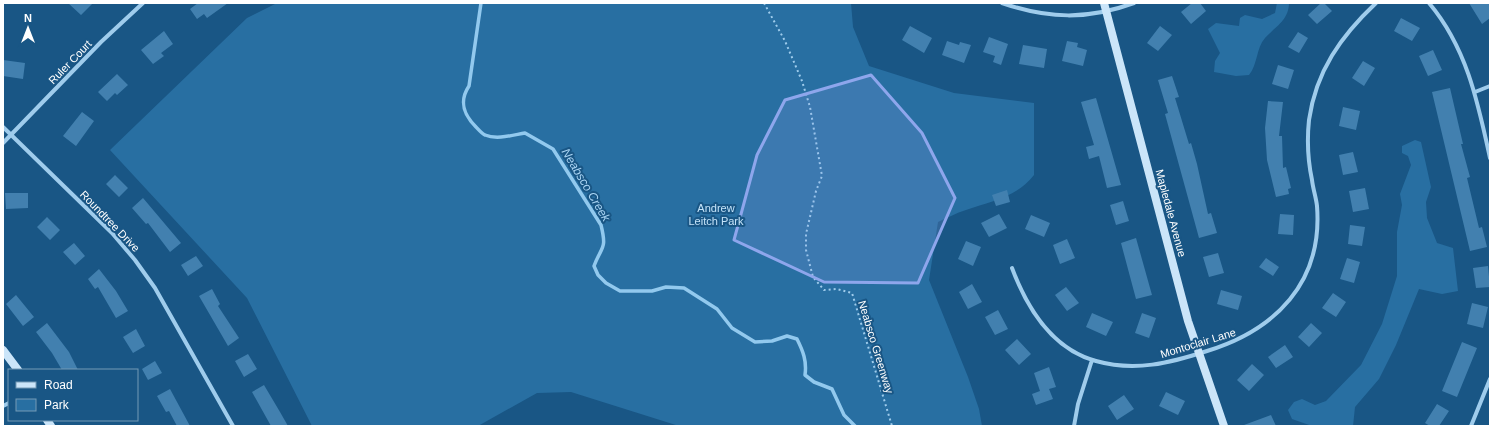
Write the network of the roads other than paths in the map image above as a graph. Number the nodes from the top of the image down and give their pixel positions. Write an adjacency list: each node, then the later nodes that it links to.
1 (143, 3): 10 (street, Ruler Court)
2 (1002, 3): 6 (street)
3 (1134, 3): 6 (street)
4 (1376, 3): 15 (street, Montoclair Lane)
5 (1429, 3): 8 (street)
6 (1105, 7): 15 (street, Mapledale Avenue)
7 (1490, 86): 8 (street)
8 (1475, 92): 12 (street)
9 (3, 127): 10 (street, Roundtree Drive)
10 (11, 135): 11 (street, Ruler Court); 21 (street, Roundtree Drive)
11 (3, 143)
12 (1490, 158)
13 (1012, 268): 16 (street, Montoclair Lane)
14 (3, 350): 17 (street)
15 (1198, 354): 16 (street, Montoclair Lane); 23 (street, Mapledale Avenue)
16 (1092, 360): 22 (street)
17 (17, 369)
18 (1490, 379): 19 (street)
19 (1484, 398): 20 (street); 24 (street)
20 (1490, 400)
21 (233, 426)
22 (1074, 426)
23 (1224, 426)
24 (1471, 426)

